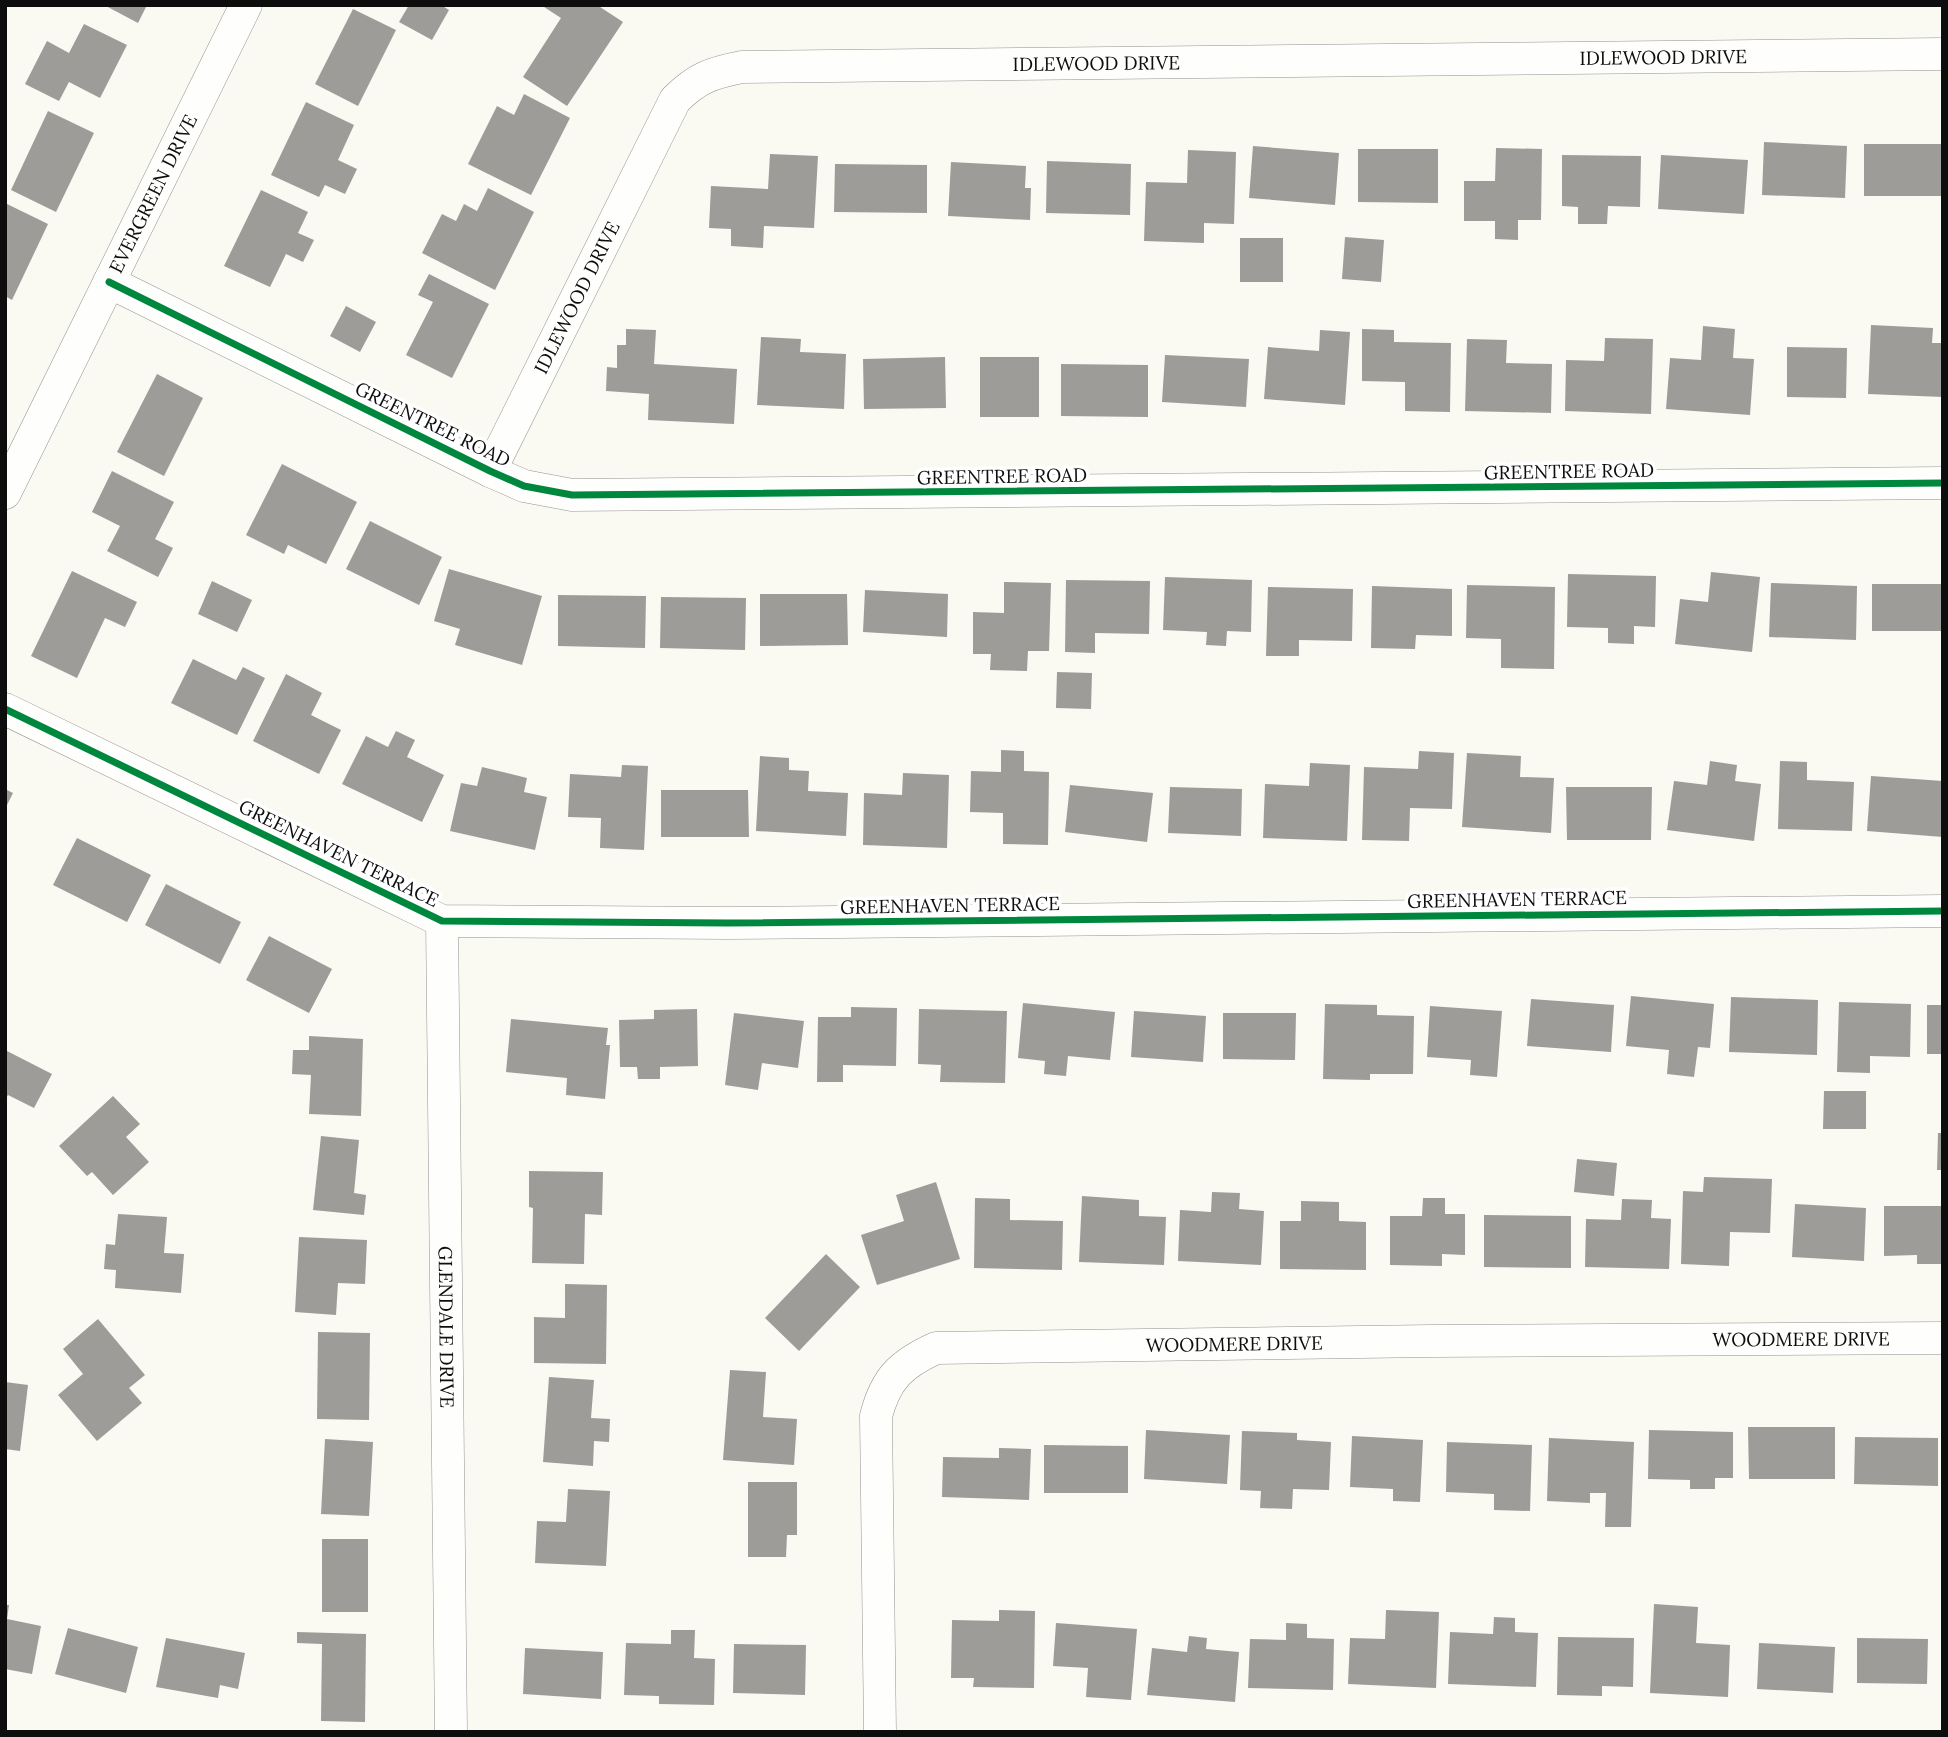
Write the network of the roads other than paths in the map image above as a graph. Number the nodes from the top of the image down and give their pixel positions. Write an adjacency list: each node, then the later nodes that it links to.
1 (246, 5): 3 (street, EVERGREEN DRIVE)
2 (1943, 54): 4 (street, IDLEWOOD DRIVE)
3 (109, 282): 4 (street, GREENTREE ROAD); 6 (street, EVERGREEN DRIVE)
4 (490, 471): 5 (street, GREENTREE ROAD)
5 (1943, 483)
6 (5, 493)
7 (5, 709): 9 (street, GREENHAVEN TERRACE)
8 (1943, 911): 9 (street, GREENHAVEN TERRACE)
9 (442, 921): 11 (street, GLENDALE DRIVE)
10 (1943, 1338): 12 (street, WOODMERE DRIVE)
11 (451, 1732)
12 (880, 1732)

